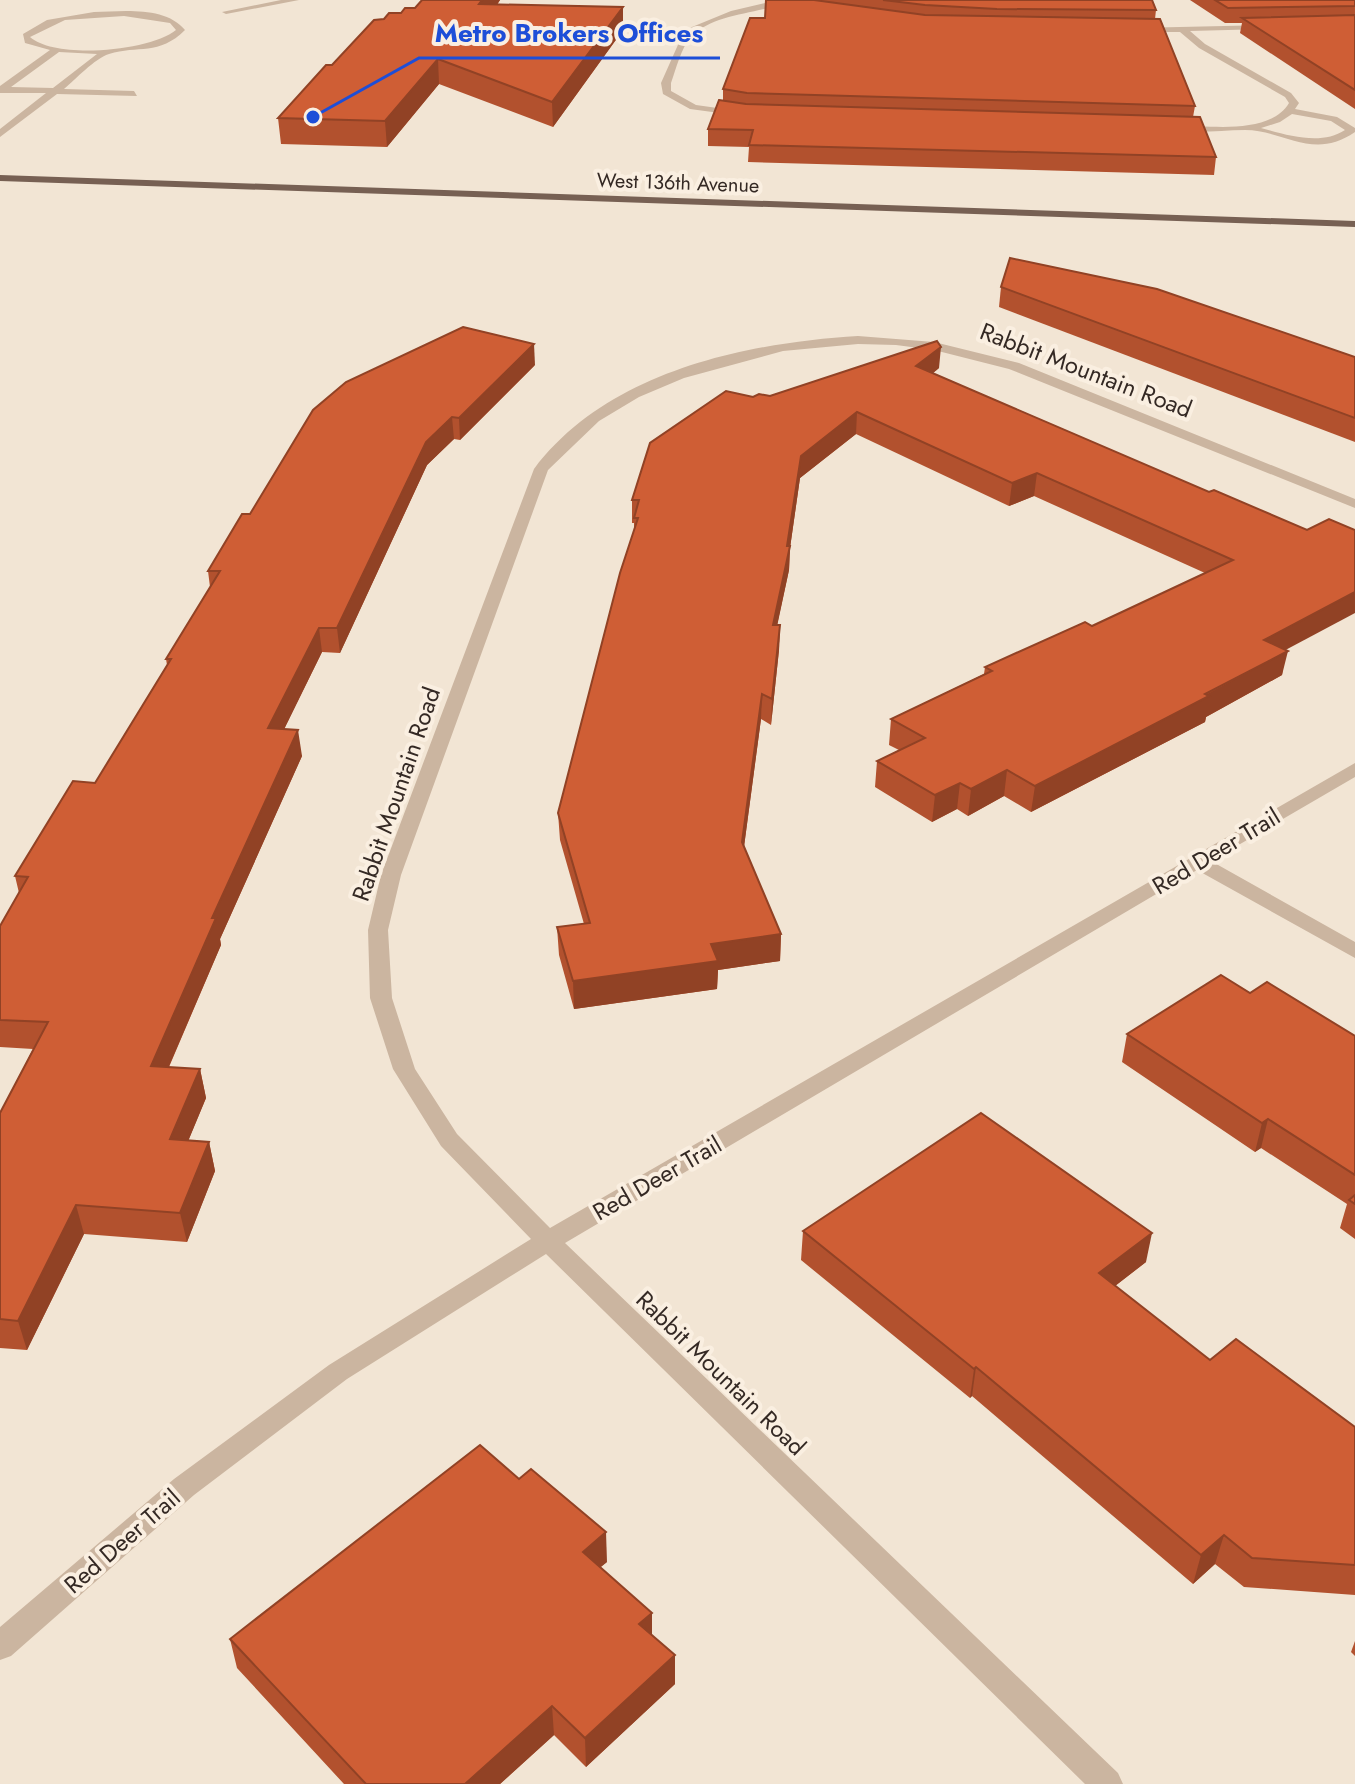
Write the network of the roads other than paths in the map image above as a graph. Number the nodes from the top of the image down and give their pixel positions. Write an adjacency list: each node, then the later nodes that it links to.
1 (232, 0): 2 (street)
2 (295, 0)
3 (788, 4): 13 (street)
4 (1273, 27): 6 (street)
5 (1123, 30): 6 (street)
6 (1183, 30): 12 (street)
7 (56, 50): 8 (street); 8 (street); 9 (street)
8 (106, 51): 10 (street)
9 (0, 90): 10 (street)
10 (55, 91): 11 (street); 16 (street)
11 (134, 94)
12 (1292, 111): 14 (street); 14 (street)
13 (746, 115)
14 (1248, 126): 15 (street)
15 (1167, 128)
16 (0, 134)
17 (0, 178): 18 (main road, West 136th Avenue)
18 (1355, 224)
19 (1355, 504): 23 (street, Rabbit Mountain Road)
20 (1355, 769): 21 (street, Red Deer Trail)
21 (1198, 862): 22 (street); 23 (street, Red Deer Trail)
22 (1355, 951)
23 (548, 1241): 24 (street, Red Deer Trail); 25 (street, Rabbit Mountain Road)
24 (0, 1646)
25 (1107, 1784)

